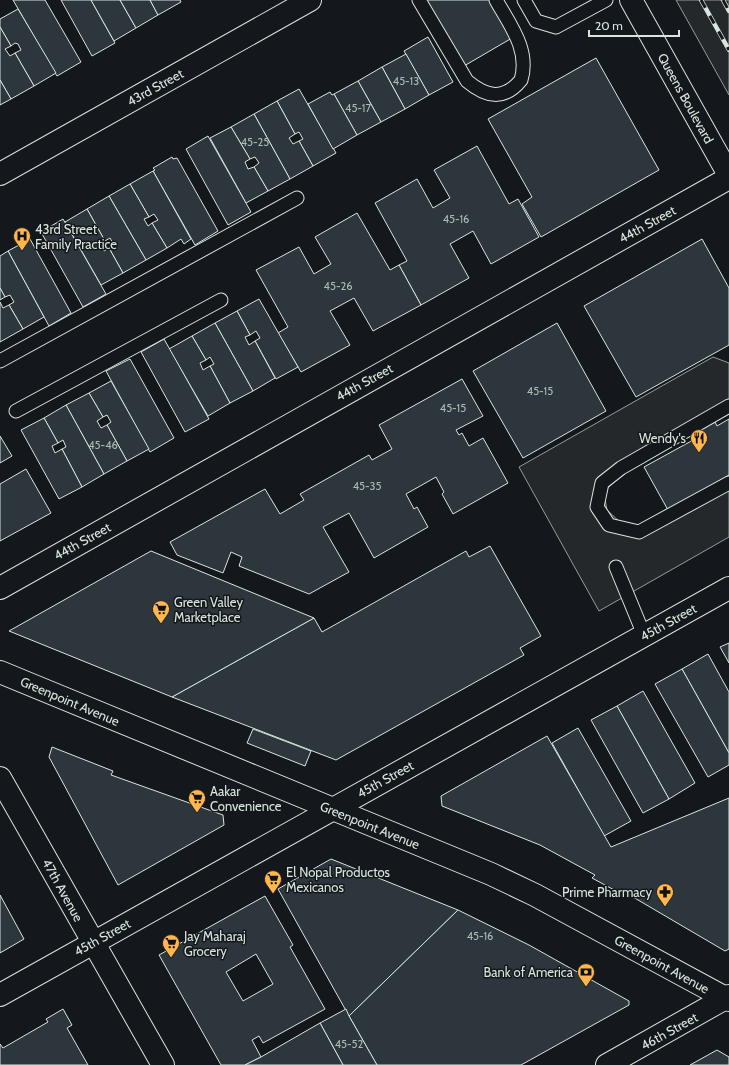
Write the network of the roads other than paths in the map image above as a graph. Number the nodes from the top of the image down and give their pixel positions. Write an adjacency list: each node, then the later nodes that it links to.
1 (310, 0): 7 (street, 43rd Street)
2 (419, 0): 3 (lane)
3 (496, 0)
4 (524, 0): 5 (lane)
5 (606, 0)
6 (631, 0): 8 (street, Queens Boulevard)
7 (0, 174)
8 (729, 176): 16 (street, 44th Street)
9 (297, 198): 11 (lane)
10 (221, 300): 13 (lane)
11 (0, 361)
12 (729, 406): 14 (lane)
13 (16, 411)
14 (729, 483)
15 (616, 566): 18 (lane)
16 (0, 588)
17 (729, 588): 18 (street, 45th Street)
18 (644, 635): 21 (street, 45th Street)
19 (0, 672): 21 (street, Greenpoint Avenue)
20 (0, 778): 22 (street, 47th Avenue)
21 (331, 810): 22 (street, 45th Street); 24 (street, Greenpoint Avenue)
22 (93, 943): 23 (street, 45th Street); 25 (street, 47th Avenue)
23 (0, 995)
24 (728, 998): 26 (street, 46th Street)
25 (163, 1065)
26 (608, 1065)

